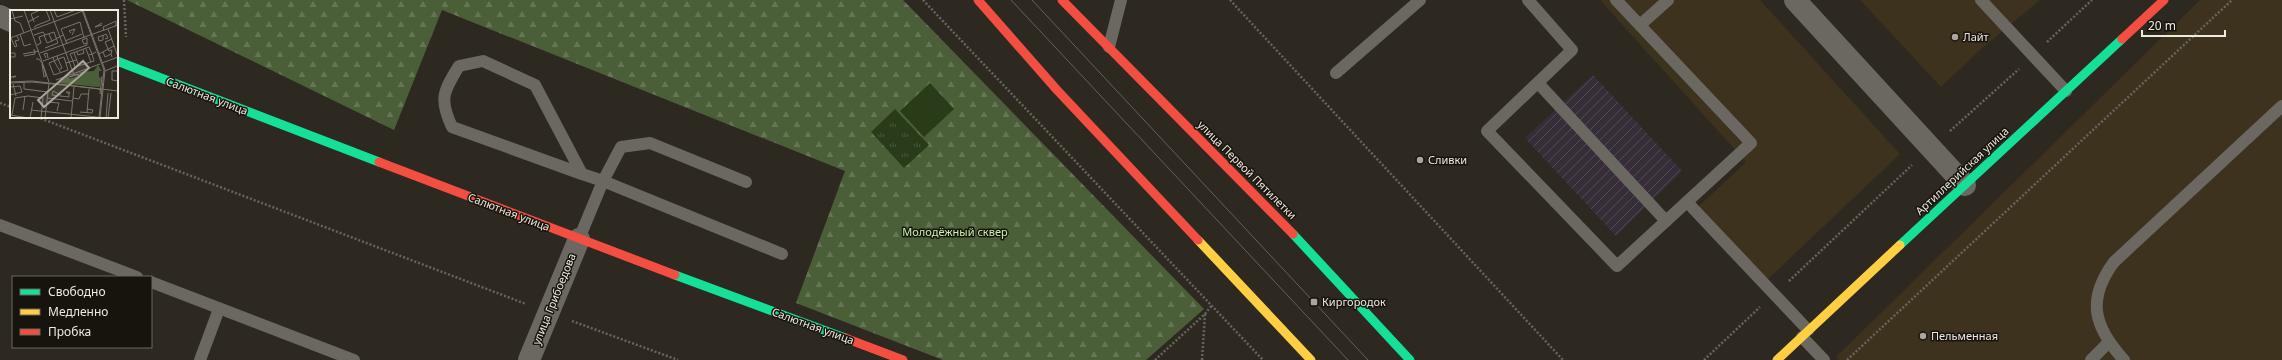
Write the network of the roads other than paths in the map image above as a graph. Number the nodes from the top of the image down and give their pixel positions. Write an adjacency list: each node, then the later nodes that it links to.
1 (978, 0): 38 (main road)
2 (1062, 0): 14 (main road, улица Первой Пятилетки)
3 (1120, 0): 14 (lane)
4 (1420, 0): 16 (lane)
5 (1528, 0): 17 (lane)
6 (1616, 0): 13 (lane)
7 (1668, 0): 13 (lane)
8 (1795, 0): 23 (street)
9 (1980, 0): 18 (lane)
10 (2164, 0): 18 (main road, Артиллерийская улица)
11 (0, 16): 12 (street)
12 (10, 21)
13 (1640, 25): 24 (lane)
14 (1109, 47): 39 (main road, улица Первой Пятилетки)
15 (118, 61): 27 (main road, Салютная улица)
16 (1336, 73)
17 (1538, 83): 25 (lane); 25 (lane)
18 (2066, 91): 23 (main road, Артиллерийская улица)
19 (2282, 106): 33 (lane)
20 (582, 174): 20 (lane); 21 (lane)
21 (603, 181): 22 (lane); 27 (lane); 28 (lane)
22 (746, 182)
23 (1965, 185): 32 (main road, Артиллерийская улица)
24 (1687, 202): 25 (lane); 32 (lane)
25 (1666, 221)
26 (0, 225): 29 (lane)
27 (578, 239): 36 (street, улица Грибоедова); 37 (main road, Салютная улица)
28 (782, 254)
29 (134, 276)
30 (152, 282): 31 (lane)
31 (219, 309): 34 (lane); 35 (lane)
32 (1805, 334): 40 (main road, Артиллерийская улица); 41 (lane)
33 (2108, 343): 42 (lane); 43 (lane)
34 (200, 360)
35 (354, 360)
36 (529, 360)
37 (903, 360)
38 (1311, 360)
39 (1410, 360)
40 (1777, 360)
41 (1824, 360)
42 (2091, 360)
43 (2124, 360)

